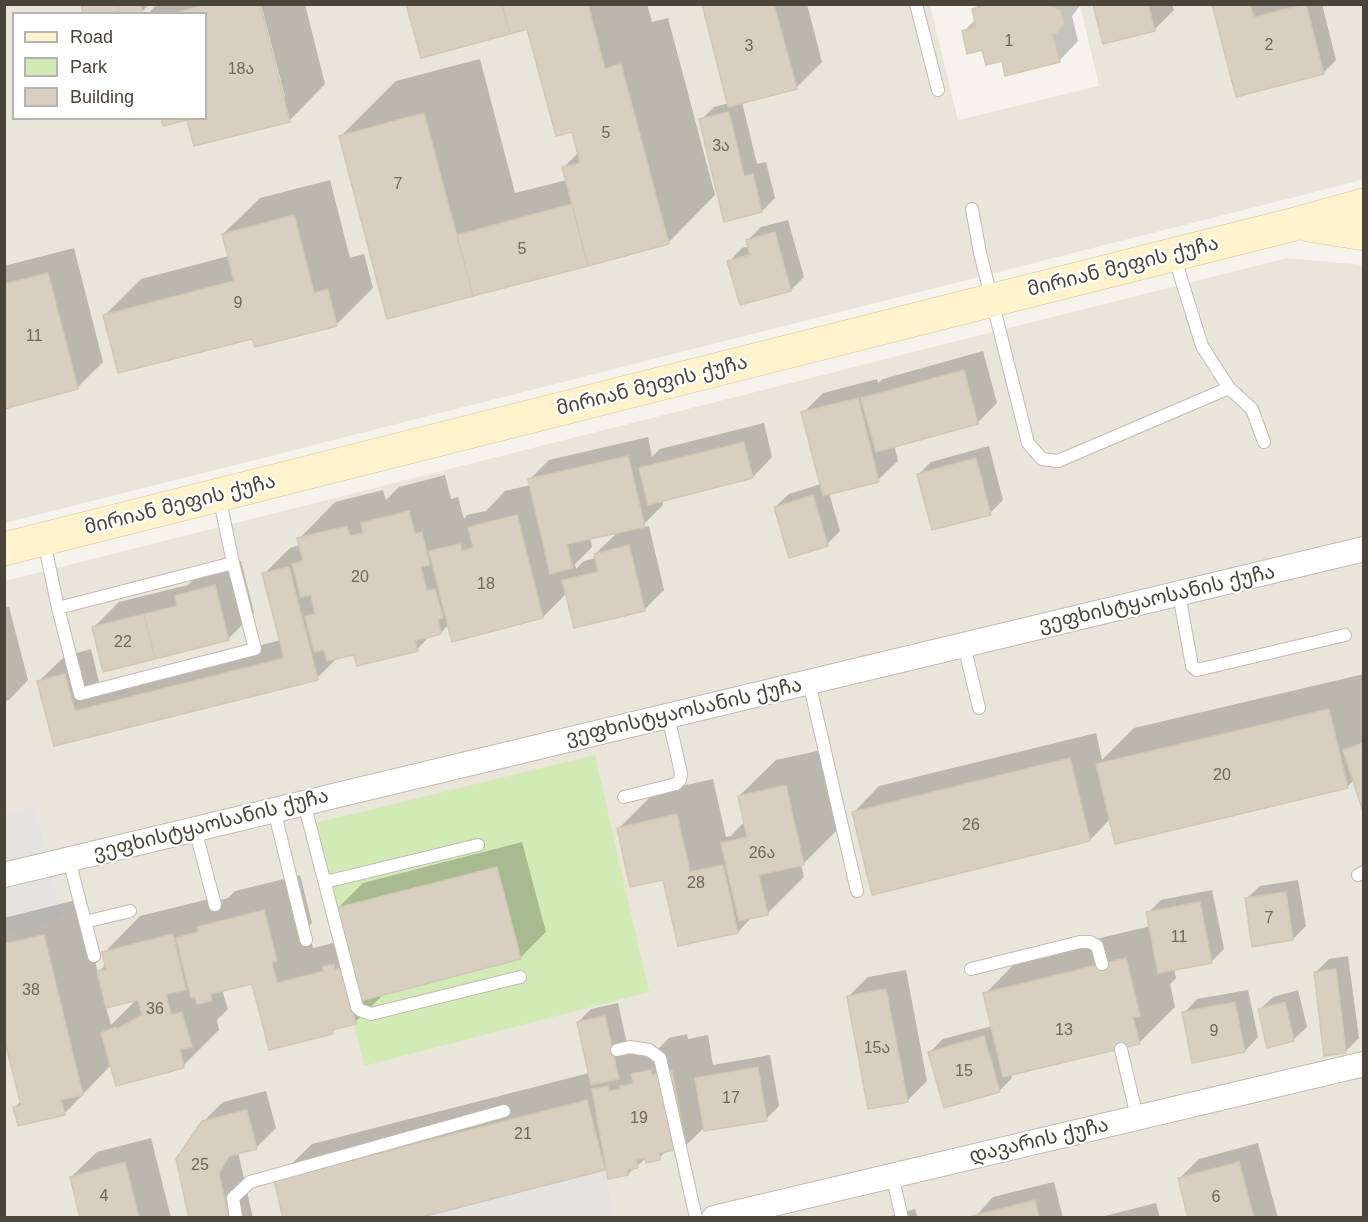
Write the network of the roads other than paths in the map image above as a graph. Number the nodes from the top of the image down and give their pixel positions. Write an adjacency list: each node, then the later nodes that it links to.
1 (916, 4): 2 (lane)
2 (938, 90)
3 (972, 208): 6 (lane)
4 (1363, 213): 5 (main road, მირიან მეფის ქუჩა)
5 (1174, 254): 6 (main road, მირიან მეფის ქუჩა); 7 (lane)
6 (993, 300): 7 (lane); 9 (main road, მირიან მეფის ქუჩა)
7 (1228, 388): 8 (lane)
8 (1264, 442)
9 (219, 495): 10 (main road, მირიან მეფის ქუჩა); 13 (lane)
10 (44, 539): 11 (main road, მირიან მეფის ქუჩა); 15 (lane)
11 (4, 549)
12 (1364, 549): 14 (street, ვეფხისტყაოსანის ქუჩა)
13 (233, 563): 15 (lane); 15 (lane)
14 (1179, 594): 16 (lane); 17 (street, ვეფხისტყაოსანის ქუჩა)
15 (58, 608)
16 (1345, 635)
17 (964, 645): 18 (street, ვეფხისტყაოსანის ქუჩა); 19 (lane)
18 (809, 682): 20 (street, ვეფხისტყაოსანის ქუჩა); 29 (lane)
19 (979, 708)
20 (669, 716): 21 (lane); 22 (street, ვეფხისტყაოსანის ქუჩა)
21 (624, 797)
22 (304, 802): 23 (street, ვეფხისტყაოსანის ქუჩა); 28 (lane)
23 (274, 810): 24 (street, ვეფხისტყაოსანის ქუჩა); 33 (lane)
24 (195, 829): 26 (street, ვეფხისტყაოსანის ქუჩა); 30 (lane)
25 (478, 845): 28 (lane)
26 (69, 860): 27 (street, ვეფხისტყაოსანის ქუჩა); 32 (lane)
27 (4, 875)
28 (325, 882): 37 (lane)
29 (857, 891)
30 (215, 905)
31 (130, 911): 32 (lane)
32 (85, 922): 34 (lane)
33 (306, 940)
34 (94, 956)
35 (1102, 964): 36 (lane)
36 (971, 969)
37 (520, 977)
38 (1121, 1049): 42 (lane)
39 (617, 1050): 45 (lane)
40 (1364, 1064): 42 (street, დავარის ქუჩა)
41 (504, 1110): 44 (lane)
42 (1137, 1117): 43 (street, დავარის ქუჩა)
43 (892, 1175): 46 (street, დავარის ქუჩა); 47 (lane)
44 (236, 1218)
45 (696, 1218)
46 (714, 1218)
47 (902, 1218)

